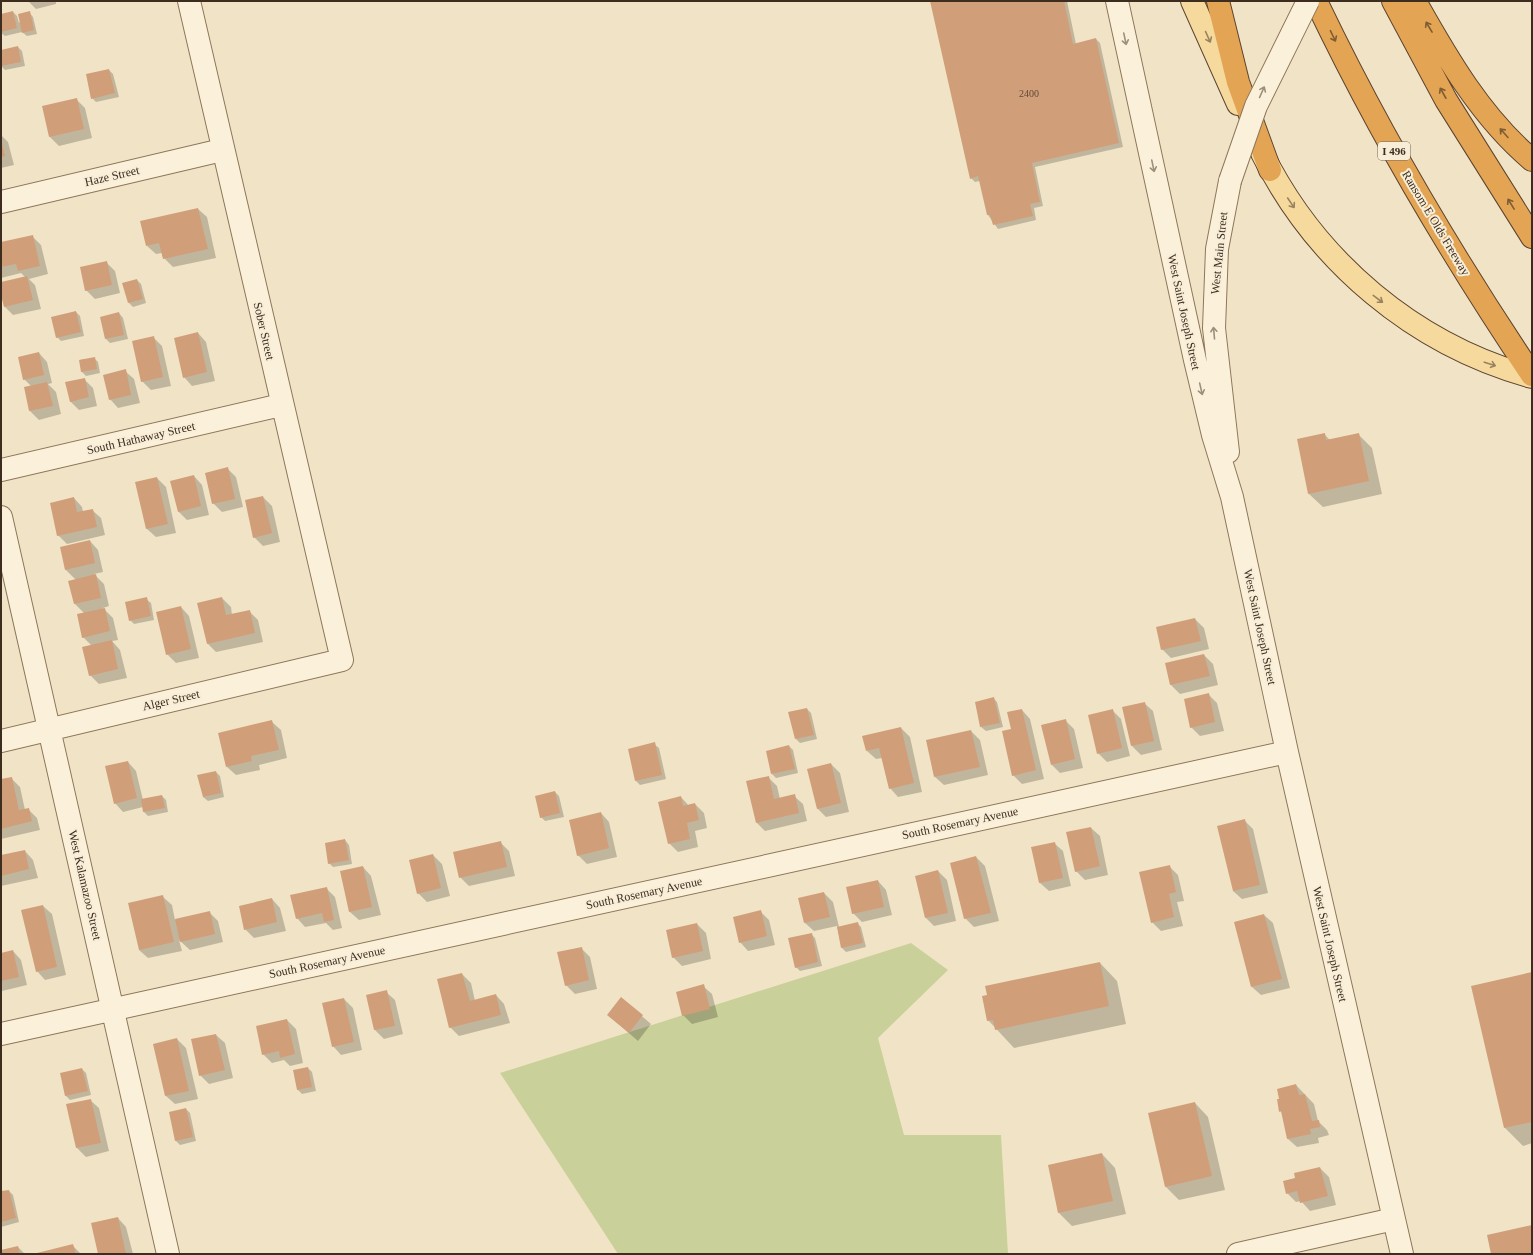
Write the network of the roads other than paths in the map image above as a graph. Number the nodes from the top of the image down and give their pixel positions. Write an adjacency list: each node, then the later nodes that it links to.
1 (189, 1): 9 (street, Sober Street)
2 (1117, 1): 17 (street, West Saint Joseph Street, one-way to 17)
3 (1192, 1): 11 (main road, one-way to 11)
4 (1218, 1): 11 (highway)
5 (1308, 1): 17 (street, West Main Street, one-way to 5, bridge)
6 (1316, 1): 14 (highway, Ransom E Olds Freeway / I 496, one-way to 14)
7 (1393, 1): 13 (highway, one-way to 7)
8 (1415, 1): 10 (highway, one-way to 8)
9 (222, 150): 12 (street, Haze Street); 15 (street, Sober Street)
10 (1532, 160)
11 (1270, 170): 14 (main road, one-way to 14)
12 (1, 202)
13 (1532, 237)
14 (1532, 376)
15 (281, 405): 16 (street, South Hathaway Street); 19 (street, Sober Street)
16 (1, 470)
17 (1232, 497): 22 (street, West Saint Joseph Street)
18 (1, 516): 20 (street, West Kalamazoo Street)
19 (342, 660): 20 (street, Alger Street)
20 (49, 730): 21 (street, Alger Street); 23 (street, West Kalamazoo Street)
21 (1, 741)
22 (1287, 752): 23 (street, South Rosemary Avenue); 25 (street, West Saint Joseph Street)
23 (113, 1009): 24 (street, South Rosemary Avenue); 26 (street, West Kalamazoo Street)
24 (1, 1034)
25 (1394, 1219): 27 (street); 28 (street, West Saint Joseph Street)
26 (168, 1254)
27 (1238, 1254)
28 (1402, 1254)

